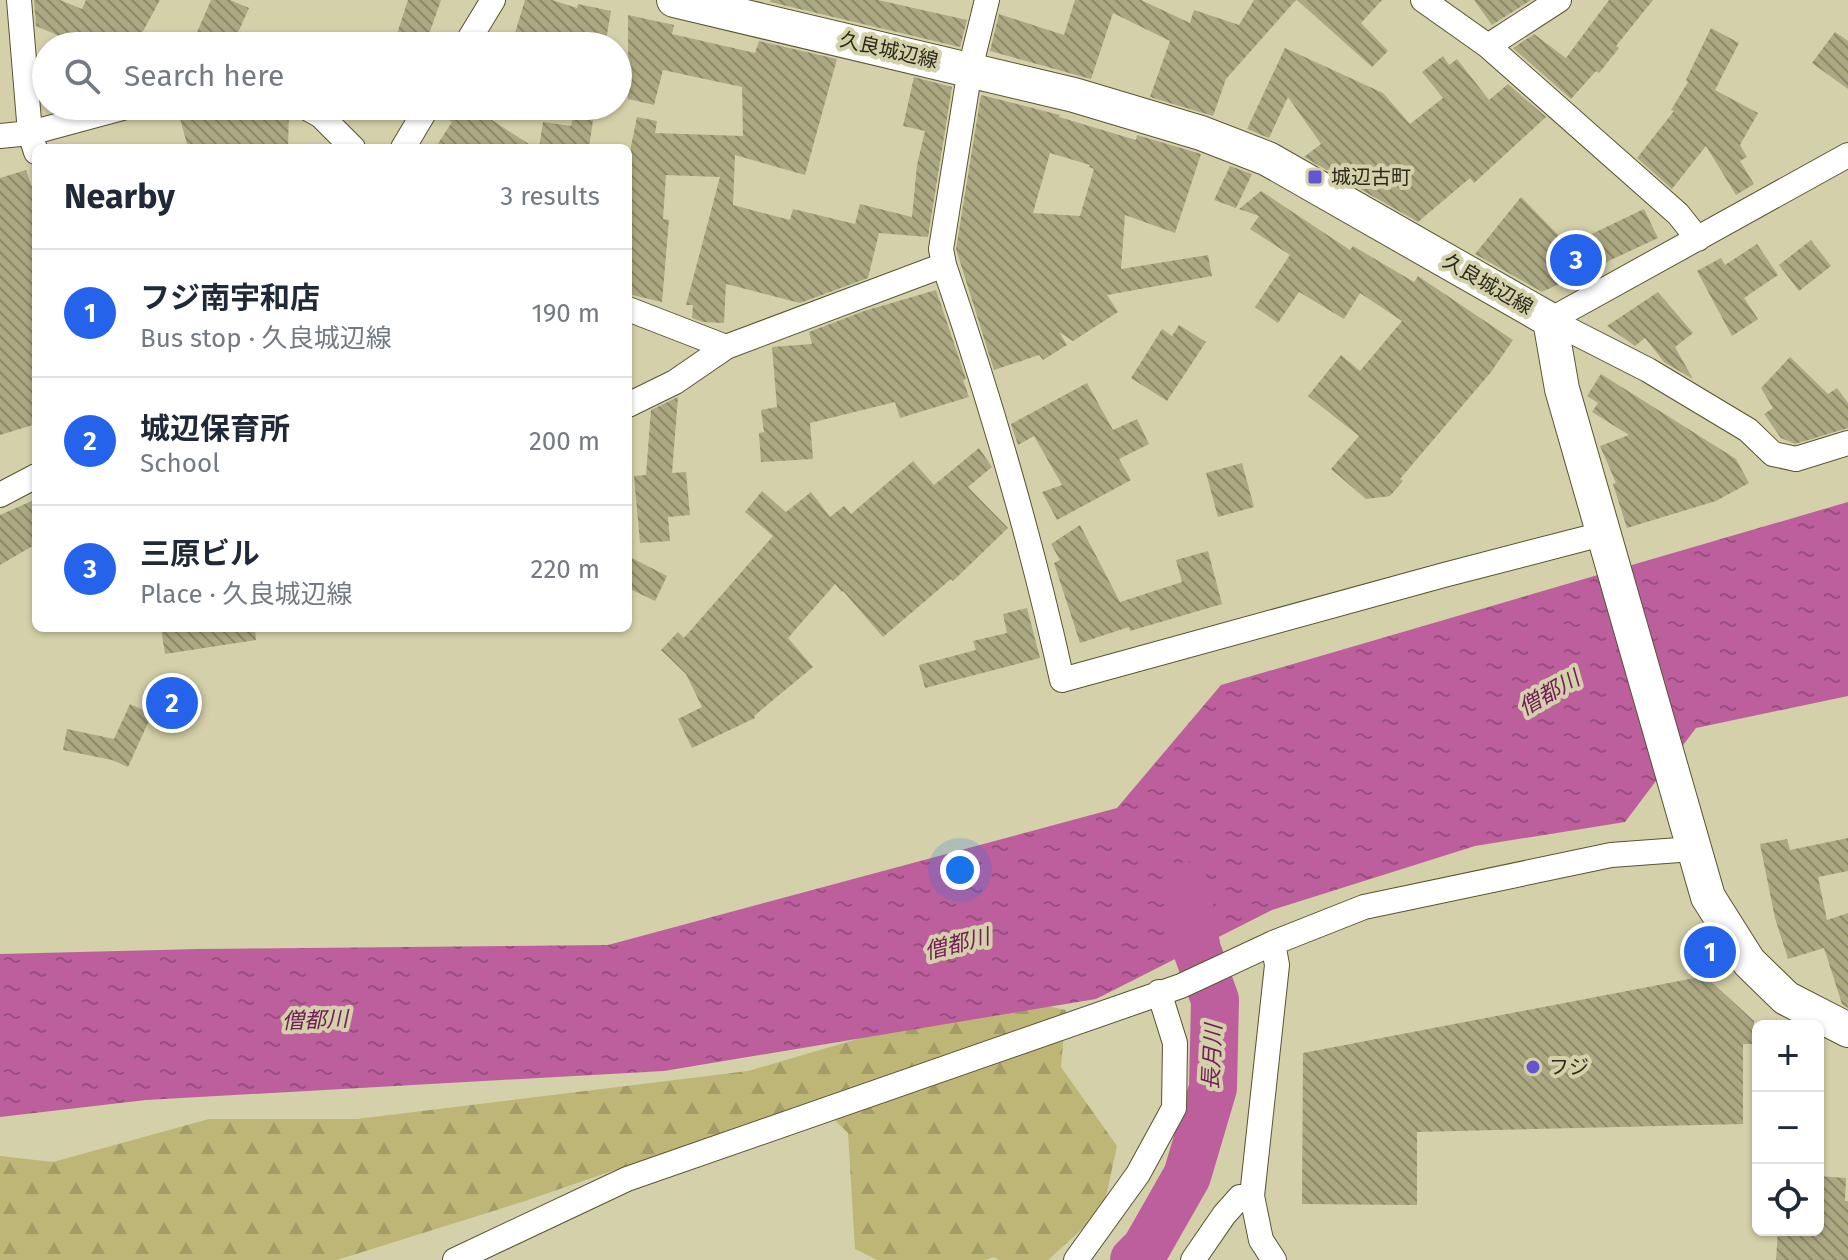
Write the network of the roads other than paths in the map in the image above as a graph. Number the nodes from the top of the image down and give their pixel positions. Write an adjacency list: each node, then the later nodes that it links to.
1 (19, 0): 14 (street)
2 (493, 0): 7 (street)
3 (674, 0): 9 (main road, 久良城辺線)
4 (987, 0): 9 (street)
5 (1423, 0): 8 (street)
6 (1559, 0): 8 (street)
7 (474, 32)
8 (1488, 46): 18 (street)
9 (970, 69): 19 (street); 21 (main road, 久良城辺線)
10 (92, 120): 14 (street)
11 (325, 120): 15 (street)
12 (420, 120): 16 (street)
13 (0, 136): 14 (street)
14 (33, 142)
15 (349, 144)
16 (405, 144)
17 (1848, 155): 18 (street)
18 (1698, 239): 21 (street)
19 (944, 265): 22 (street); 27 (street)
20 (632, 311): 22 (street)
21 (1550, 320): 24 (street); 27 (main road, 久良城辺線)
22 (726, 347): 23 (street)
23 (632, 403)
24 (1848, 443)
25 (32, 478): 26 (street)
26 (0, 495)
27 (1607, 541): 28 (main road, 久良城辺線)
28 (1690, 838): 29 (street); 31 (main road, 久良城辺線)
29 (1265, 947): 30 (street); 32 (street)
30 (1170, 989): 33 (street); 34 (street)
31 (1848, 1030)
32 (1252, 1196): 35 (street); 36 (street)
33 (455, 1260)
34 (1076, 1260)
35 (1193, 1260)
36 (1274, 1260)

